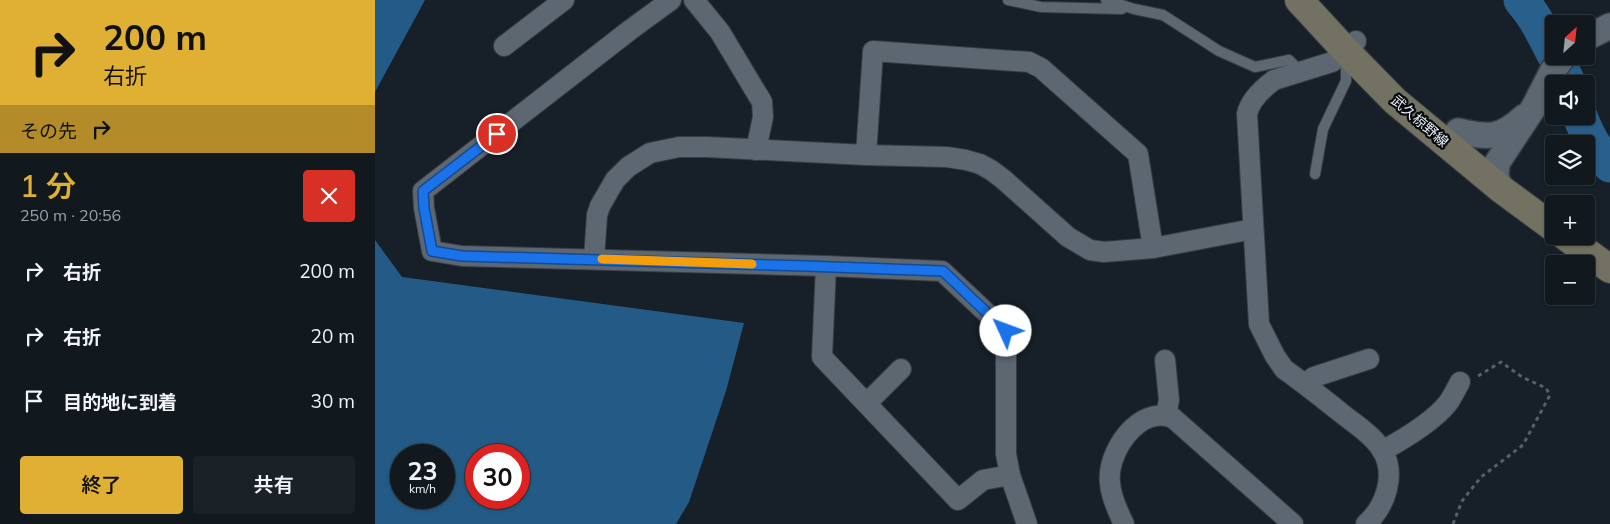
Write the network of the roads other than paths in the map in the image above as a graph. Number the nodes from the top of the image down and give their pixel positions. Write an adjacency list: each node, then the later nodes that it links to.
1 (564, 0): 11 (street)
2 (671, 0): 29 (street)
3 (694, 0): 17 (street)
4 (1009, 0): 8 (lane)
5 (1106, 0): 8 (lane)
6 (1299, 0): 12 (main road, 武久椋野線)
7 (1319, 0): 12 (main road, 武久椋野線)
8 (1134, 9): 14 (lane)
9 (1610, 26): 10 (street)
10 (1595, 34)
11 (504, 46)
12 (1351, 46): 14 (street); 16 (main road, 武久椋野線); 20 (lane); 21 (main road, 武久椋野線)
13 (1558, 65): 15 (street)
14 (1301, 72): 24 (street)
15 (1534, 107): 16 (street); 19 (street)
16 (1458, 131): 19 (main road, 武久椋野線)
17 (756, 150): 18 (street); 29 (street)
18 (866, 155): 28 (street); 28 (street)
19 (1497, 163): 21 (street); 22 (main road, 武久椋野線)
20 (1315, 174)
21 (1501, 189): 23 (main road, 武久椋野線)
22 (1545, 200)
23 (1545, 221)
24 (1253, 229): 28 (street); 36 (street)
25 (1595, 237): 27 (main road)
26 (1577, 245): 31 (main road)
27 (1610, 247)
28 (1153, 248)
29 (594, 259): 30 (street)
30 (826, 266): 37 (street); 40 (street)
31 (1610, 269)
32 (1369, 359): 36 (street)
33 (1165, 360): 38 (street)
34 (901, 368): 37 (street)
35 (1460, 382): 39 (street)
36 (1305, 384): 39 (street)
37 (867, 403): 40 (street)
38 (1166, 415): 42 (street); 43 (street)
39 (1382, 450): 44 (street)
40 (1010, 475): 41 (street)
41 (1027, 524)
42 (1124, 524)
43 (1293, 524)
44 (1366, 524)

